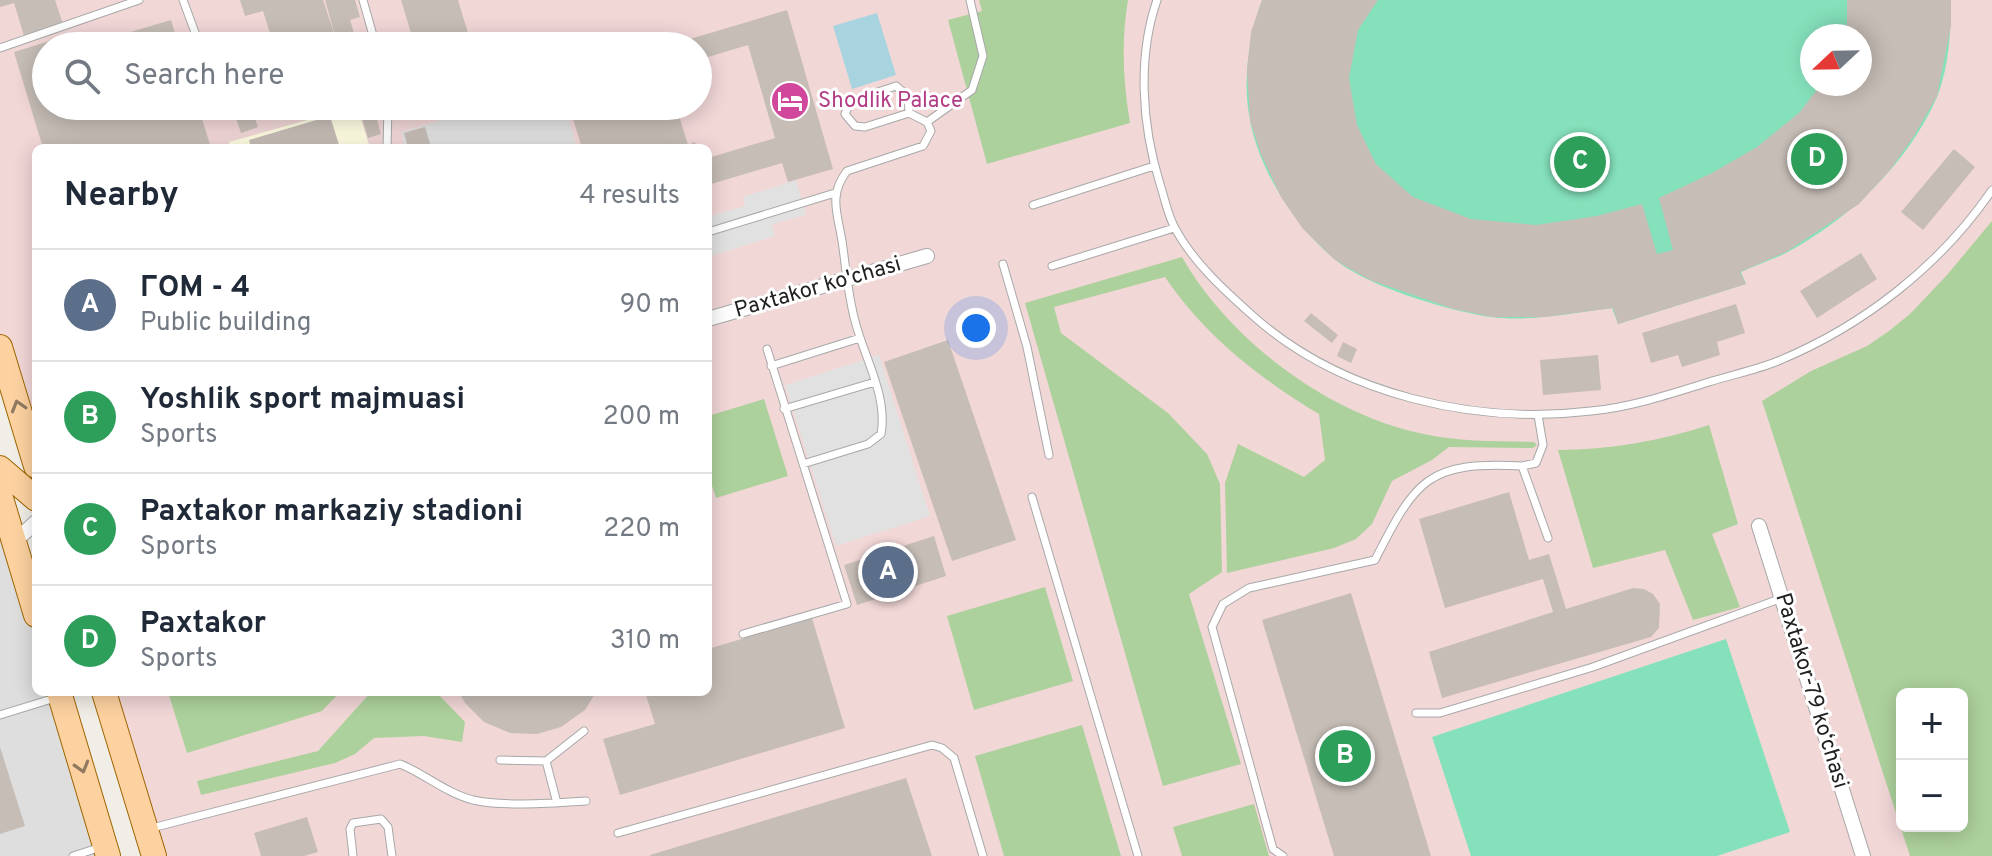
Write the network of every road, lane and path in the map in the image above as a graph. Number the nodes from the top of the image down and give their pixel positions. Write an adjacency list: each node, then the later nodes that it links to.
1 (139, 0): 6 (lane)
2 (183, 0): 7 (lane)
3 (363, 0): 8 (lane)
4 (970, 0): 13 (lane)
5 (1157, 0): 15 (lane)
6 (46, 32)
7 (195, 32)
8 (372, 32)
9 (32, 37): 10 (lane)
10 (0, 48)
11 (909, 113): 11 (lane); 13 (lane)
12 (388, 120): 14 (lane)
13 (927, 122): 17 (lane)
14 (387, 144)
15 (1154, 166): 18 (lane); 19 (lane)
16 (1992, 190): 32 (lane)
17 (835, 193): 20 (lane); 24 (lane)
18 (1033, 205)
19 (1174, 228): 23 (lane); 32 (lane)
20 (712, 231)
21 (927, 256): 24 (street, Paxtakor ko'chasi)
22 (1003, 264): 34 (lane)
23 (1052, 266)
24 (846, 279): 25 (street, Paxtakor ko'chasi); 26 (lane)
25 (712, 318)
26 (860, 338): 29 (lane); 30 (lane)
27 (0, 347): 33 (main road, one-way to 27)
28 (767, 349): 29 (lane)
29 (771, 366): 31 (lane)
30 (875, 382): 31 (lane); 35 (lane)
31 (784, 409): 35 (lane)
32 (1538, 415): 36 (lane)
33 (32, 453)
34 (1049, 455)
35 (803, 464): 47 (lane)
36 (1522, 466): 44 (lane); 68 (lane)
37 (0, 468): 39 (main road)
38 (0, 495): 43 (main road)
39 (32, 496)
40 (1032, 497): 67 (lane)
41 (32, 523): 43 (street)
42 (1759, 526): 46 (street, Paxtakor-79 ko‘chasi)
43 (7, 529): 45 (main road)
44 (1548, 538)
45 (32, 598)
46 (1782, 598): 52 (lane); 69 (street, Paxtakor-79 ko‘chasi)
47 (743, 634)
48 (54, 696): 53 (lane)
49 (61, 696): 61 (main road, one-way to 61)
50 (93, 696): 59 (main road)
51 (105, 696): 59 (main road)
52 (1416, 713)
53 (0, 715)
54 (584, 731): 56 (lane)
55 (500, 760): 56 (lane)
56 (546, 761): 58 (lane)
57 (586, 801): 58 (lane)
58 (557, 803): 59 (lane)
59 (146, 830): 63 (main road)
60 (618, 833): 66 (lane)
61 (106, 851): 62 (lane)
62 (73, 856)
63 (154, 856)
64 (353, 856): 65 (lane)
65 (392, 856)
66 (983, 856)
67 (1138, 856)
68 (1283, 856)
69 (1863, 856)

